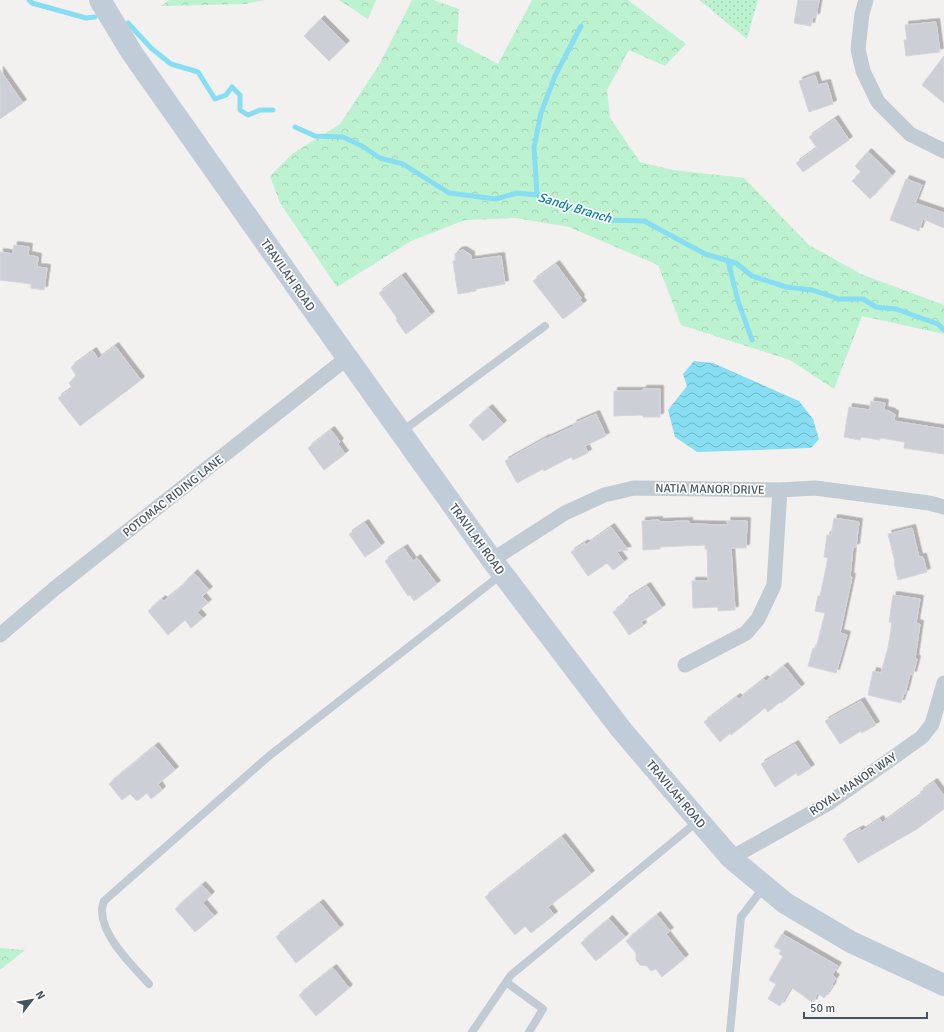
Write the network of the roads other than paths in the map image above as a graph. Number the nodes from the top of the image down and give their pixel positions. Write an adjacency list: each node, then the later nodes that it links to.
1 (100, 0): 5 (main road, TRAVILAH ROAD)
2 (866, 0): 3 (street)
3 (944, 151)
4 (545, 326): 6 (lane)
5 (347, 358): 6 (main road, TRAVILAH ROAD); 10 (street, POTOMAC RIDING LANE)
6 (401, 432): 9 (main road, TRAVILAH ROAD)
7 (780, 490): 8 (street, NATIA MANOR DRIVE); 9 (street, NATIA MANOR DRIVE); 11 (street)
8 (944, 507)
9 (497, 567): 13 (main road, TRAVILAH ROAD); 17 (lane)
10 (2, 629)
11 (685, 665)
12 (944, 683): 14 (street, ROYAL MANOR WAY)
13 (699, 820): 14 (main road, TRAVILAH ROAD); 16 (lane)
14 (731, 858): 15 (main road, TRAVILAH ROAD)
15 (765, 887): 18 (main road, TRAVILAH ROAD); 21 (lane)
16 (506, 982): 19 (lane); 20 (lane)
17 (149, 984)
18 (944, 985)
19 (472, 1032)
20 (529, 1032)
21 (730, 1032)

